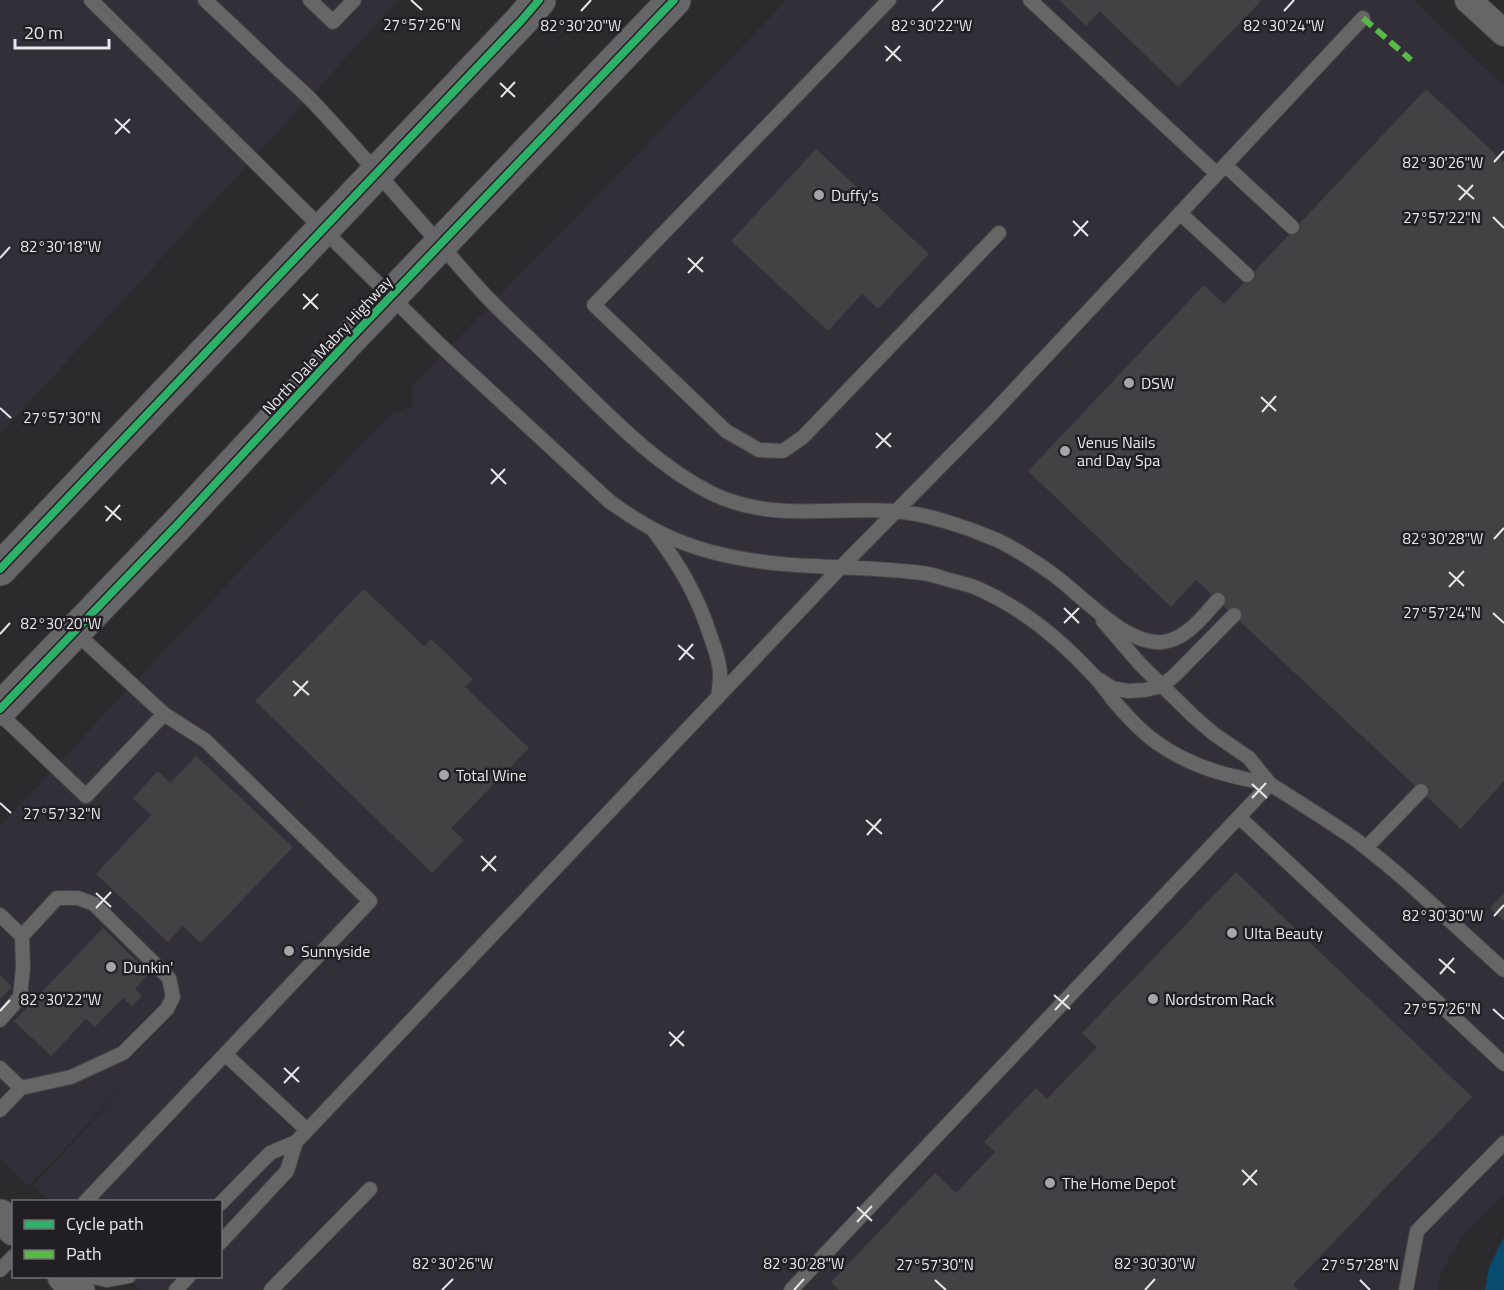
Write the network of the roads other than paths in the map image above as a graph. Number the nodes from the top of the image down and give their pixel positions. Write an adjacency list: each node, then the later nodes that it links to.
1 (91, 0): 16 (lane)
2 (205, 0): 13 (lane)
3 (310, 0): 4 (lane)
4 (354, 0)
5 (538, 0): 13 (main road)
6 (674, 0): 18 (main road, North Dale Mabry Highway)
7 (889, 0): 17 (lane)
8 (1030, 0): 12 (lane)
9 (1468, 0): 11 (street)
10 (1363, 18): 12 (lane)
11 (1504, 33)
12 (1221, 169): 14 (lane); 15 (lane)
13 (376, 172): 16 (main road); 18 (lane)
14 (1180, 213): 19 (lane); 21 (lane)
15 (1292, 227)
16 (323, 229): 20 (lane); 24 (main road)
17 (999, 233)
18 (441, 245): 20 (main road, North Dale Mabry Highway); 21 (lane)
19 (1247, 275)
20 (392, 296): 22 (lane); 28 (main road, North Dale Mabry Highway)
21 (896, 511): 23 (lane); 26 (lane)
22 (653, 529): 23 (lane); 31 (lane)
23 (842, 566): 29 (lane); 31 (lane)
24 (0, 569)
25 (1218, 600): 26 (lane)
26 (1095, 610): 30 (lane)
27 (1234, 615): 30 (lane)
28 (74, 631): 32 (main road, North Dale Mabry Highway); 34 (lane)
29 (1096, 677): 30 (lane); 35 (lane)
30 (1162, 686): 35 (lane)
31 (718, 697): 48 (lane)
32 (0, 708)
33 (0, 714): 34 (lane)
34 (164, 714): 43 (lane)
35 (1270, 784): 37 (lane); 38 (lane)
36 (1421, 791): 38 (lane)
37 (1239, 817): 44 (lane); 66 (lane)
38 (1366, 848): 41 (lane)
39 (0, 915): 40 (lane)
40 (22, 936): 42 (lane); 46 (lane)
41 (1504, 970)
42 (0, 1020)
43 (225, 1054): 48 (lane); 52 (lane)
44 (1504, 1064)
45 (0, 1068): 46 (lane)
46 (21, 1088): 47 (lane)
47 (0, 1110)
48 (307, 1130): 49 (lane)
49 (296, 1142): 53 (lane); 56 (lane)
50 (1504, 1143): 67 (lane)
51 (370, 1189): 65 (lane)
52 (87, 1200)
53 (222, 1202)
54 (0, 1216): 55 (street)
55 (12, 1227)
56 (222, 1241)
57 (12, 1258): 58 (lane)
58 (0, 1270)
59 (66, 1278): 63 (street)
60 (98, 1278): 61 (lane)
61 (118, 1278)
62 (187, 1278): 64 (lane)
63 (78, 1290)
64 (176, 1290)
65 (271, 1290)
66 (792, 1290)
67 (1406, 1290)

